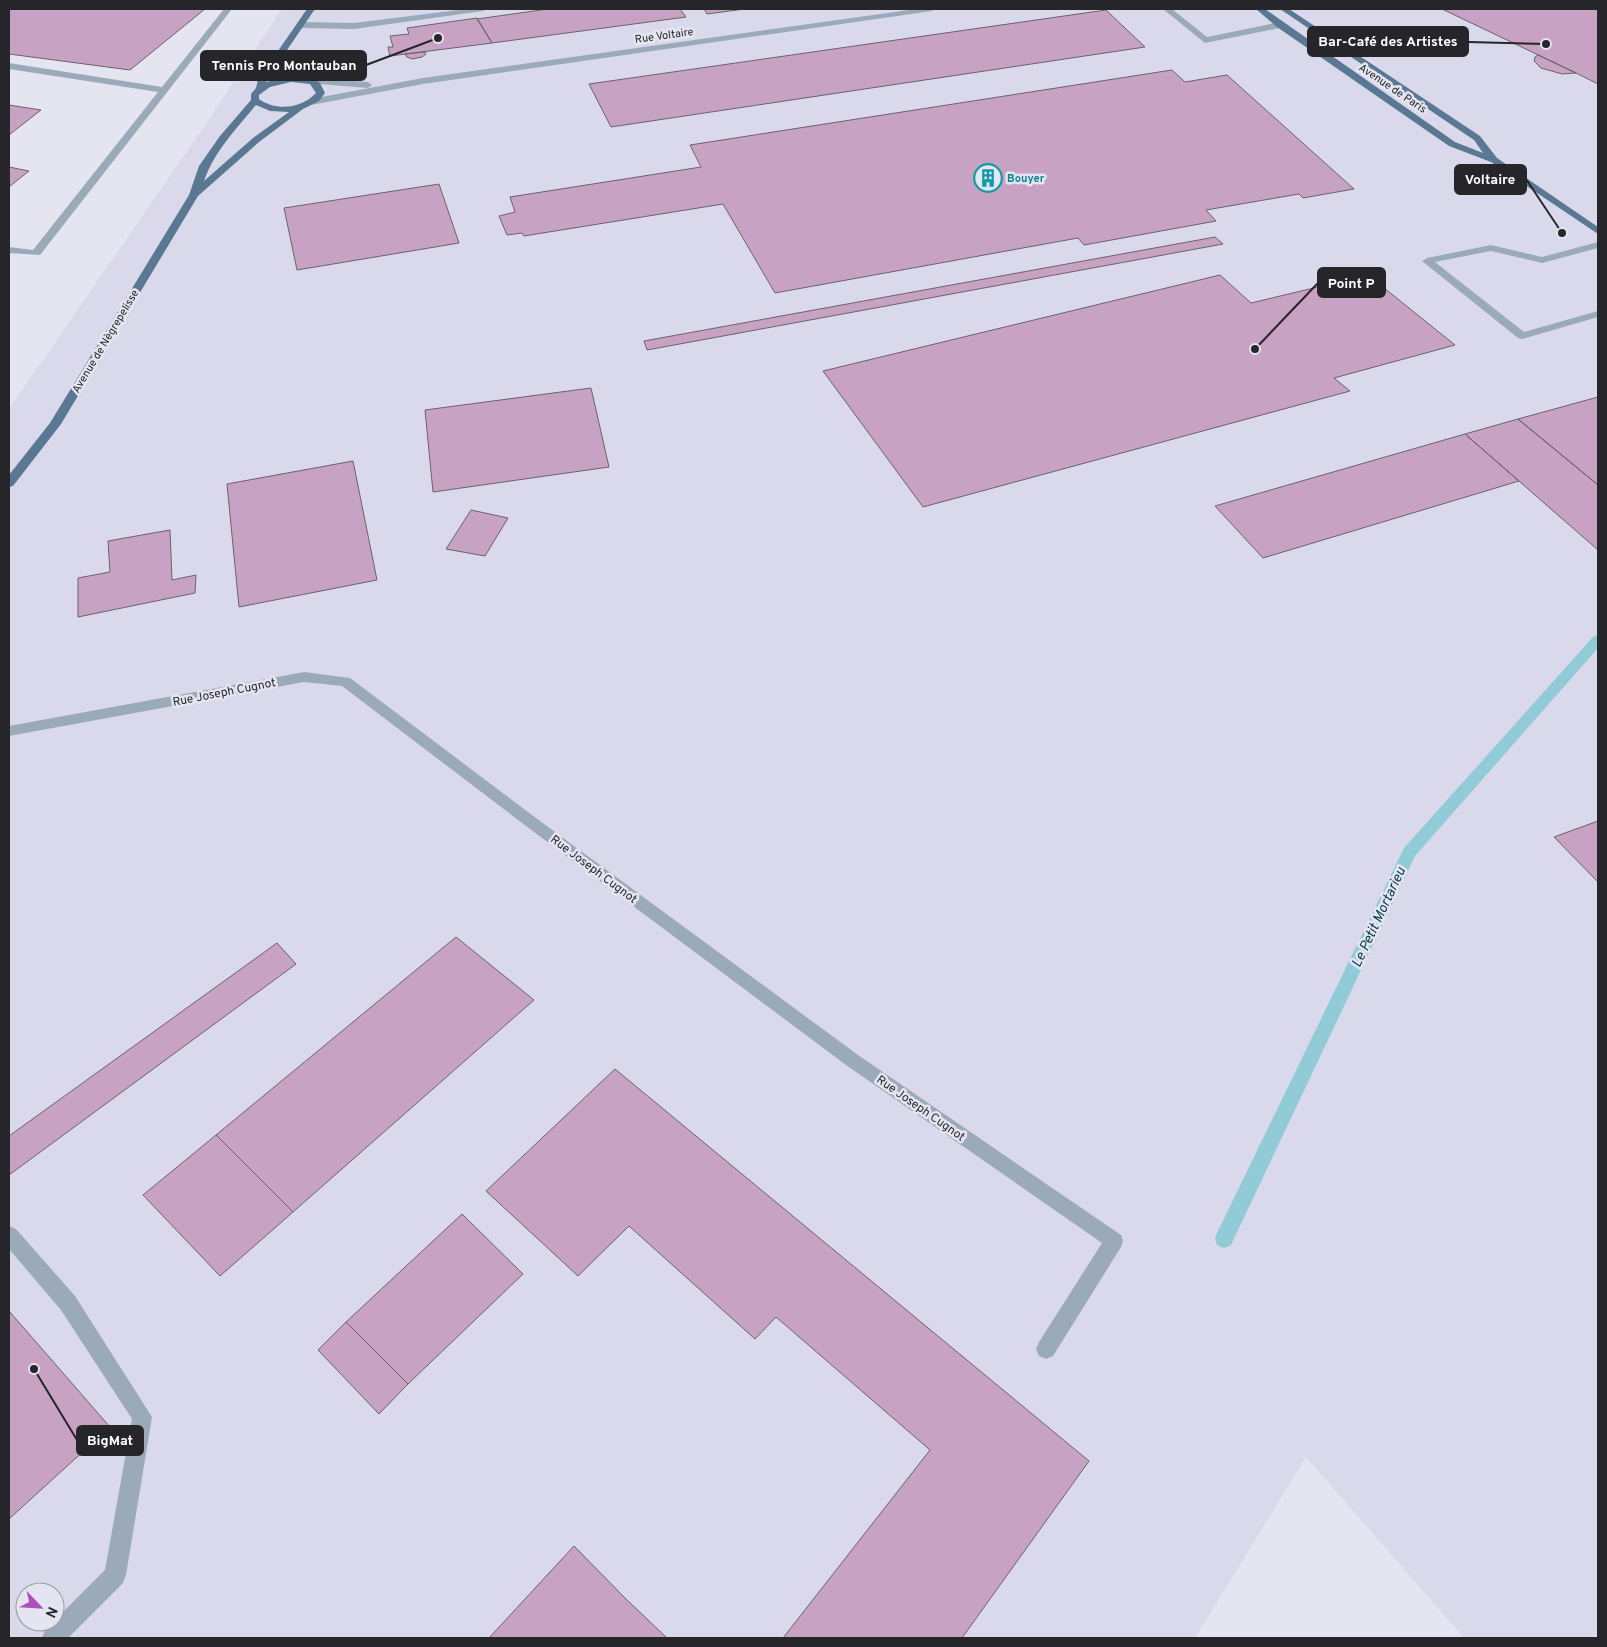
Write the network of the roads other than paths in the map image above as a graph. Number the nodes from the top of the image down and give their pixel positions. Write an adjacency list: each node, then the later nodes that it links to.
1 (228, 9): 17 (street)
2 (311, 9): 10 (main road)
3 (395, 9): 9 (street)
4 (483, 9): 9 (street)
5 (932, 9): 15 (street, Rue Voltaire)
6 (1167, 9): 11 (street)
7 (1260, 9): 11 (main road, Avenue de Paris)
8 (1284, 9): 20 (main road, Avenue de Paris)
9 (382, 22): 10 (street)
10 (300, 25): 12 (main road)
11 (1280, 25): 20 (main road, Avenue de Paris)
12 (281, 53): 14 (main road); 16 (main road)
13 (9, 66): 17 (street)
14 (306, 80): 15 (street, Rue Voltaire); 16 (main road); 19 (main road)
15 (400, 84): 19 (street, Rue Voltaire)
16 (260, 89): 18 (main road, Avenue de Nègrepelisse)
17 (165, 90): 24 (street)
18 (255, 100): 19 (main road); 21 (main road, Avenue de Nègrepelisse)
19 (308, 103): 21 (main road, Avenue de Nègrepelisse)
20 (1494, 160): 22 (main road, Avenue de Paris)
21 (194, 195): 26 (main road, Avenue de Nègrepelisse)
22 (1598, 231)
23 (1598, 245): 25 (street)
24 (9, 250)
25 (1598, 314)
26 (9, 483)
27 (14, 727): 29 (street, Rue Joseph Cugnot)
28 (9, 1235): 30 (street)
29 (1046, 1349)
30 (53, 1638)

